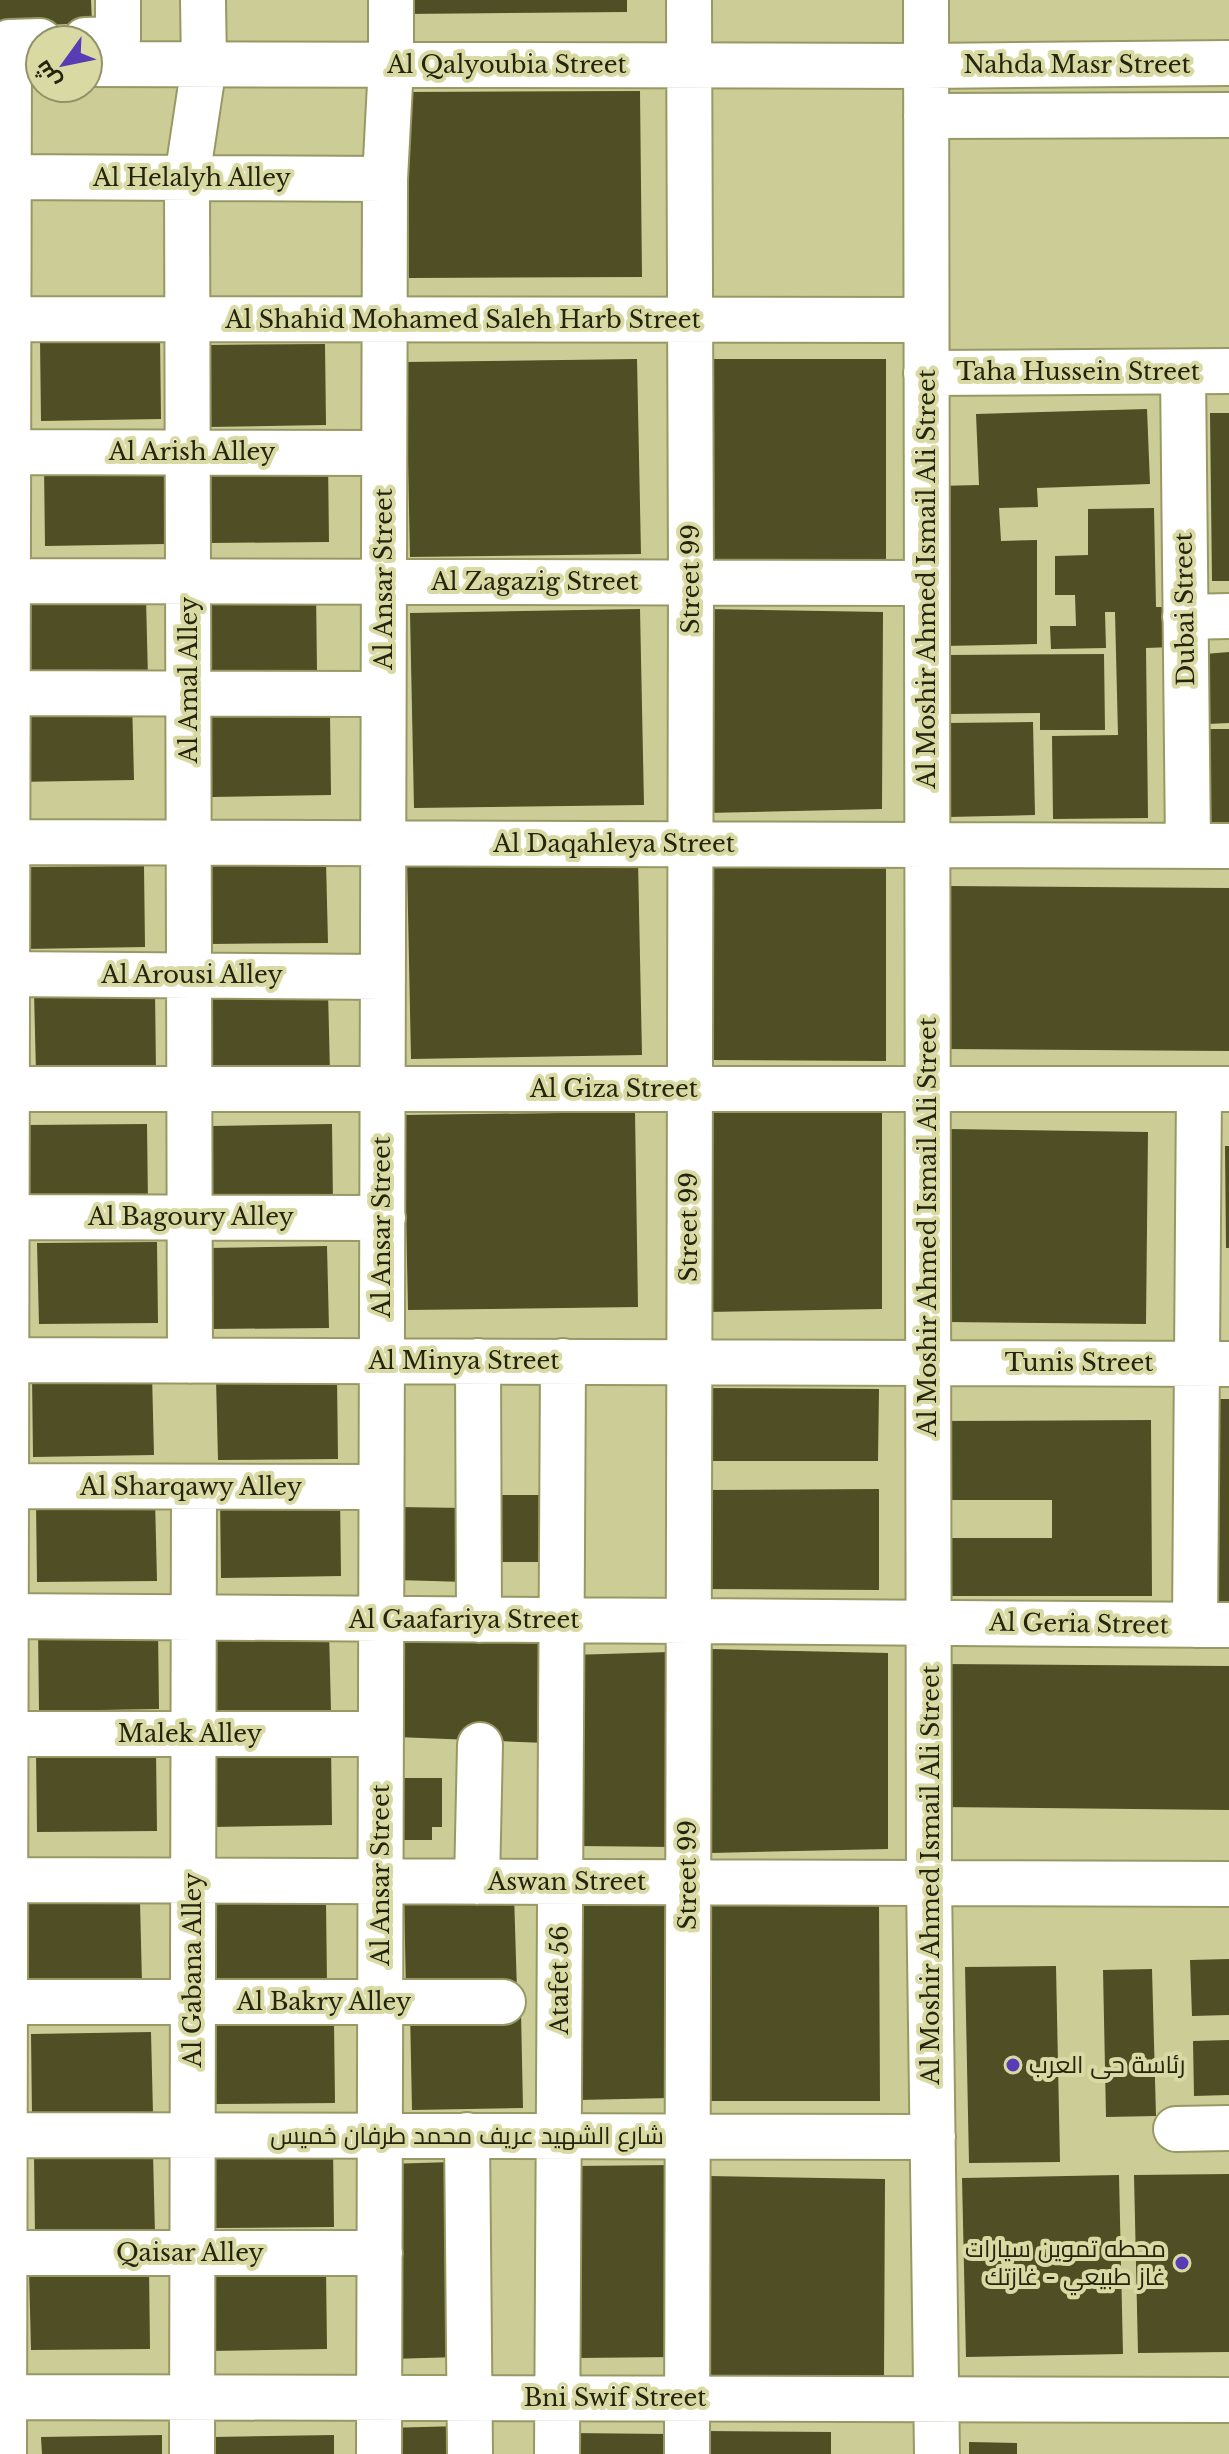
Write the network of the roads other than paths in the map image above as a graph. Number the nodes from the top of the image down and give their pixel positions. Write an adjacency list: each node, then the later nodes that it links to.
1 (118, 0): 6 (street)
2 (203, 0): 10 (street, Al Amal Alley)
3 (391, 0): 11 (street, Al Ansar Street)
4 (689, 0): 12 (street, Street 99)
5 (926, 0): 13 (street, Al Moshir Ahmed Ismail Ali Street)
6 (104, 39)
7 (22, 58): 16 (street)
8 (1229, 63): 13 (street, Nahda Masr Street)
9 (104, 64): 10 (street, Al Qalyoubia Street)
10 (204, 65): 11 (street, Al Qalyoubia Street); 17 (street, Al Amal Alley)
11 (391, 65): 12 (street, Al Qalyoubia Street); 18 (street, Al Ansar Street)
12 (690, 65): 13 (street, Al Qalyoubia Street); 22 (street, Street 99)
13 (926, 66): 15 (street, Al Moshir Ahmed Ismail Ali Street)
14 (1229, 115): 15 (street, Nahda Masr Street)
15 (926, 116): 23 (street, Al Moshir Ahmed Ismail Ali Street)
16 (4, 177): 17 (street, Al Helalyh Alley); 19 (street)
17 (187, 178): 18 (street, Al Helalyh Alley); 20 (street, Al Amal Alley)
18 (385, 179): 21 (street, Al Ansar Street)
19 (4, 319): 20 (street, Al Shahid Mohamed Saleh Harb Street); 27 (street)
20 (188, 320): 21 (street, Al Shahid Mohamed Saleh Harb Street); 28 (street, Al Amal Alley)
21 (384, 320): 22 (street, Al Shahid Mohamed Saleh Harb Street); 29 (street, Al Ansar Street)
22 (691, 320): 23 (street, Al Shahid Mohamed Saleh Harb Street); 33 (street, Street 99)
23 (926, 320): 26 (street, Al Moshir Ahmed Ismail Ali Street)
24 (1229, 371): 25 (street, Taha Hussein Street)
25 (1183, 372): 26 (street, Taha Hussein Street); 36 (street, Dubai Street)
26 (926, 373): 34 (street, Al Moshir Ahmed Ismail Ali Street)
27 (4, 452): 28 (street, Al Arish Alley); 30 (street)
28 (188, 452): 29 (street, Al Arish Alley); 31 (street, Al Amal Alley)
29 (384, 453): 32 (street, Al Ansar Street)
30 (4, 581): 31 (street, Al Zagazig Street); 37 (street)
31 (188, 581): 32 (street, Al Zagazig Street); 38 (street, Al Amal Alley)
32 (383, 582): 33 (street, Al Zagazig Street); 39 (street, Al Ansar Street)
33 (691, 582): 34 (street, Al Zagazig Street); 43 (street, Street 99)
34 (927, 583): 44 (street, Al Moshir Ahmed Ismail Ali Street)
35 (1229, 616): 36 (street)
36 (1185, 617): 45 (street, Dubai Street)
37 (4, 693): 38 (street); 40 (street)
38 (189, 694): 39 (street); 41 (street, Al Amal Alley)
39 (383, 694): 42 (street, Al Ansar Street)
40 (4, 842): 41 (street, Al Daqahleya Street); 46 (street)
41 (189, 843): 42 (street, Al Daqahleya Street); 47 (street, Al Amal Alley)
42 (383, 844): 43 (street, Al Daqahleya Street); 48 (street, Al Ansar Street)
43 (691, 844): 44 (street, Al Daqahleya Street); 52 (street, Street 99)
44 (927, 845): 45 (street, Al Daqahleya Street); 53 (street, Al Moshir Ahmed Ismail Ali Street)
45 (1209, 846)
46 (3, 974): 47 (street, Al Arousi Alley); 49 (street)
47 (189, 975): 48 (street, Al Arousi Alley); 50 (street, Al Amal Alley)
48 (383, 977): 51 (street, Al Ansar Street)
49 (4, 1089): 50 (street, Al Giza Street); 55 (street)
50 (190, 1089): 51 (street, Al Giza Street); 56 (street, Al Amal Alley)
51 (382, 1089): 52 (street, Al Giza Street); 57 (street, Al Ansar Street)
52 (690, 1089): 53 (street, Al Giza Street); 63 (street, Street 99)
53 (928, 1089): 54 (street, Al Giza Street); 64 (street, Al Moshir Ahmed Ismail Ali Street)
54 (1214, 1089): 65 (street)
55 (4, 1217): 56 (street, Al Bagoury Alley); 58 (street)
56 (190, 1217): 57 (street, Al Bagoury Alley); 59 (street, Al Amal Alley)
57 (383, 1218): 60 (street, Al Ansar Street)
58 (3, 1360): 59 (street, Al Minya Street); 66 (street)
59 (190, 1361): 60 (street, Al Minya Street)
60 (382, 1361): 61 (street, Al Minya Street); 68 (street, Al Ansar Street)
61 (478, 1361): 62 (street, Al Minya Street); 72 (street)
62 (563, 1361): 63 (street, Al Minya Street); 73 (street, Atafet 56)
63 (689, 1362): 64 (street, Al Minya Street); 74 (street, Street 99)
64 (928, 1362): 65 (street, Tunis Street); 75 (street, Al Moshir Ahmed Ismail Ali Street)
65 (1213, 1364): 76 (street)
66 (3, 1486): 67 (street, Al Sharqawy Alley); 69 (street)
67 (194, 1487): 68 (street, Al Sharqawy Alley); 70 (street, Al Gabana Alley)
68 (381, 1487): 71 (street, Al Ansar Street)
69 (3, 1616): 70 (street, Al Gaafariya Street); 77 (street)
70 (194, 1618): 71 (street, Al Gaafariya Street); 78 (street, Al Gabana Alley)
71 (381, 1619): 72 (street, Al Gaafariya Street); 79 (street, Al Ansar Street)
72 (479, 1620): 73 (street, Al Gaafariya Street)
73 (562, 1620): 74 (street, Al Gaafariya Street); 84 (street, Atafet 56)
74 (689, 1621): 75 (street, Al Gaafariya Street); 86 (street, Street 99)
75 (929, 1622): 76 (street, Al Geria Street); 87 (street, Al Moshir Ahmed Ismail Ali Street)
76 (1212, 1625)
77 (3, 1734): 78 (street, Malek Alley); 81 (street)
78 (193, 1734): 79 (street, Malek Alley); 82 (street, Al Gabana Alley)
79 (381, 1734): 83 (street, Al Ansar Street)
80 (480, 1745): 85 (street)
81 (2, 1880): 82 (street, Aswan Street); 89 (street)
82 (193, 1881): 83 (street, Aswan Street); 90 (street, Al Gabana Alley)
83 (381, 1881): 85 (street, Aswan Street); 91 (street, Al Ansar Street)
84 (560, 1881): 85 (street, Aswan Street); 86 (street, Aswan Street); 99 (street, Atafet 56)
85 (477, 1882)
86 (688, 1882): 87 (street, Aswan Street); 100 (street, Street 99)
87 (929, 1883): 88 (street, Aswan Street); 101 (street, Al Moshir Ahmed Ismail Ali Street)
88 (1229, 1884)
89 (3, 2002): 90 (street, Al Bakry Alley); 95 (street)
90 (193, 2002): 91 (street, Al Bakry Alley); 98 (street, Al Gabana Alley)
91 (380, 2002): 92 (street, Al Bakry Alley); 96 (street, Al Ansar Street)
92 (503, 2002)
93 (1229, 2128): 94 (street)
94 (1176, 2129)
95 (2, 2135): 98 (street, شارع الشهيد عريف محمد طرفان خميس); 103 (street)
96 (380, 2135): 97 (street, شارع الشهيد عريف محمد طرفان خميس); 98 (street, شارع الشهيد عريف محمد طرفان خميس); 104 (street, Al Ansar Street)
97 (467, 2135): 99 (street, شارع الشهيد عريف محمد طرفان خميس); 107 (street)
98 (193, 2136): 102 (street, Al Gabana Alley)
99 (559, 2136): 100 (street, شارع الشهيد عريف محمد طرفان خميس); 109 (street, Atafet 56)
100 (688, 2136): 101 (street, شارع الشهيد عريف محمد طرفان خميس); 110 (street, Street 99)
101 (933, 2137): 111 (street, Al Moshir Ahmed Ismail Ali Street)
102 (193, 2252): 103 (street, Qaisar Alley); 104 (street, Qaisar Alley); 108 (street, Al Gabana Alley)
103 (2, 2253): 105 (street)
104 (380, 2253): 106 (street, Al Ansar Street)
105 (2, 2397): 108 (street, Bni Swif Street); 113 (street)
106 (380, 2397): 107 (street, Bni Swif Street); 108 (street, Bni Swif Street); 115 (street, Al Ansar Street)
107 (470, 2397): 109 (street, Bni Swif Street); 116 (street)
108 (192, 2398): 114 (street, Al Gabana Alley)
109 (558, 2398): 110 (street, Bni Swif Street); 117 (street, Atafet 56)
110 (687, 2398): 111 (street, Bni Swif Street); 118 (street, Street 99)
111 (938, 2398): 112 (street, Bni Swif Street); 119 (street, Al Moshir Ahmed Ismail Ali Street)
112 (1229, 2400)
113 (4, 2454)
114 (192, 2454)
115 (379, 2454)
116 (470, 2454)
117 (557, 2454)
118 (687, 2454)
119 (937, 2454)

